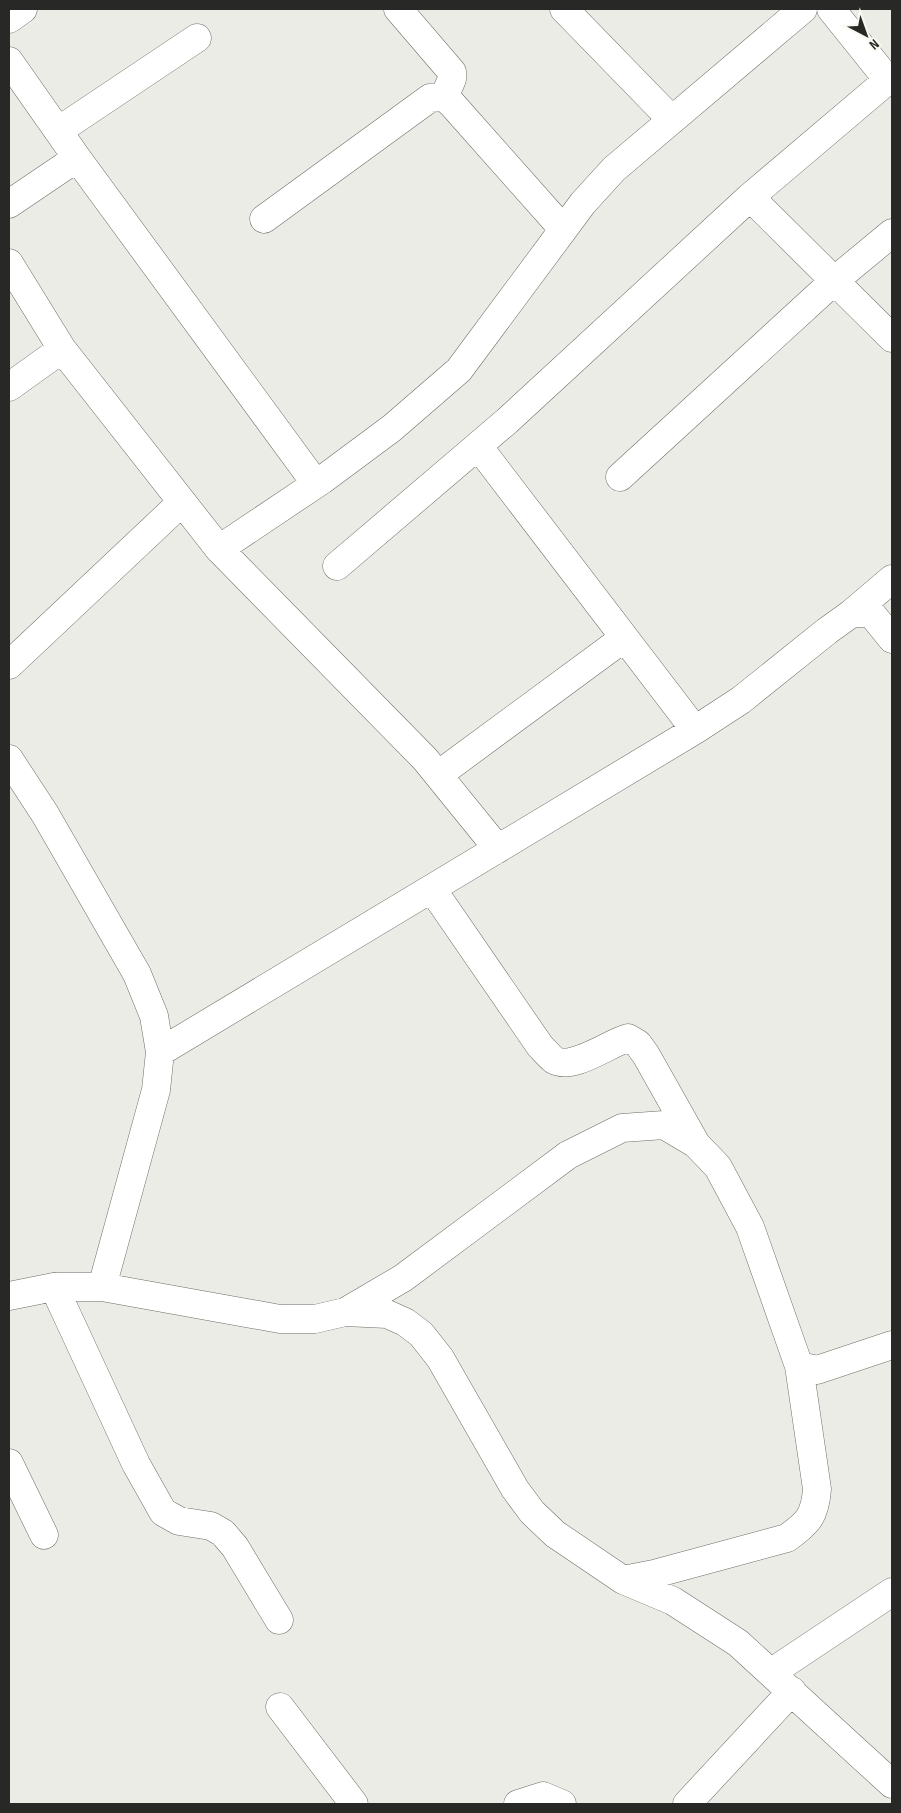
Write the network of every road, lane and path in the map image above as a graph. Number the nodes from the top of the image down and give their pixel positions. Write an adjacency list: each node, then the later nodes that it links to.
1 (23, 9): 6 (street)
2 (398, 9): 10 (street)
3 (564, 9): 11 (street)
4 (803, 9): 11 (street)
5 (831, 9): 9 (street)
6 (9, 19)
7 (197, 38): 12 (street)
8 (9, 61): 12 (street)
9 (890, 82): 14 (street)
10 (444, 97): 16 (street); 17 (street)
11 (672, 120): 17 (street)
12 (58, 131): 13 (street)
13 (77, 158): 15 (street); 26 (street)
14 (750, 197): 20 (street); 24 (street)
15 (9, 204)
16 (264, 219)
17 (563, 229): 26 (street)
18 (892, 233): 20 (street)
19 (9, 263): 22 (street)
20 (834, 281): 21 (street); 25 (street)
21 (892, 338)
22 (62, 349): 23 (street); 27 (street)
23 (9, 387)
24 (478, 446): 29 (street); 32 (street)
25 (620, 477)
26 (316, 484): 28 (street)
27 (182, 502): 28 (street); 34 (street)
28 (219, 548): 37 (street)
29 (337, 566)
30 (892, 579): 31 (street)
31 (852, 613): 33 (street); 35 (street)
32 (624, 638): 35 (street); 37 (street)
33 (892, 639)
34 (9, 665)
35 (695, 730): 38 (street)
36 (9, 759): 40 (street)
37 (438, 775): 38 (street)
38 (498, 849): 39 (street)
39 (432, 889): 40 (street); 41 (street)
40 (160, 1052): 43 (street)
41 (696, 1144): 45 (street); 47 (street)
42 (54, 1287): 43 (street); 44 (street); 52 (street)
43 (102, 1287): 45 (street)
44 (9, 1296)
45 (345, 1312): 50 (street)
46 (892, 1345): 47 (street)
47 (799, 1366): 50 (street)
48 (9, 1463): 49 (street)
49 (44, 1536)
50 (623, 1580): 53 (street)
51 (892, 1592): 53 (street)
52 (279, 1620)
53 (772, 1672): 54 (street)
54 (792, 1691): 56 (street); 60 (street)
55 (280, 1707): 57 (street)
56 (892, 1784)
57 (354, 1804)
58 (518, 1804): 59 (street)
59 (562, 1804)
60 (687, 1804)

